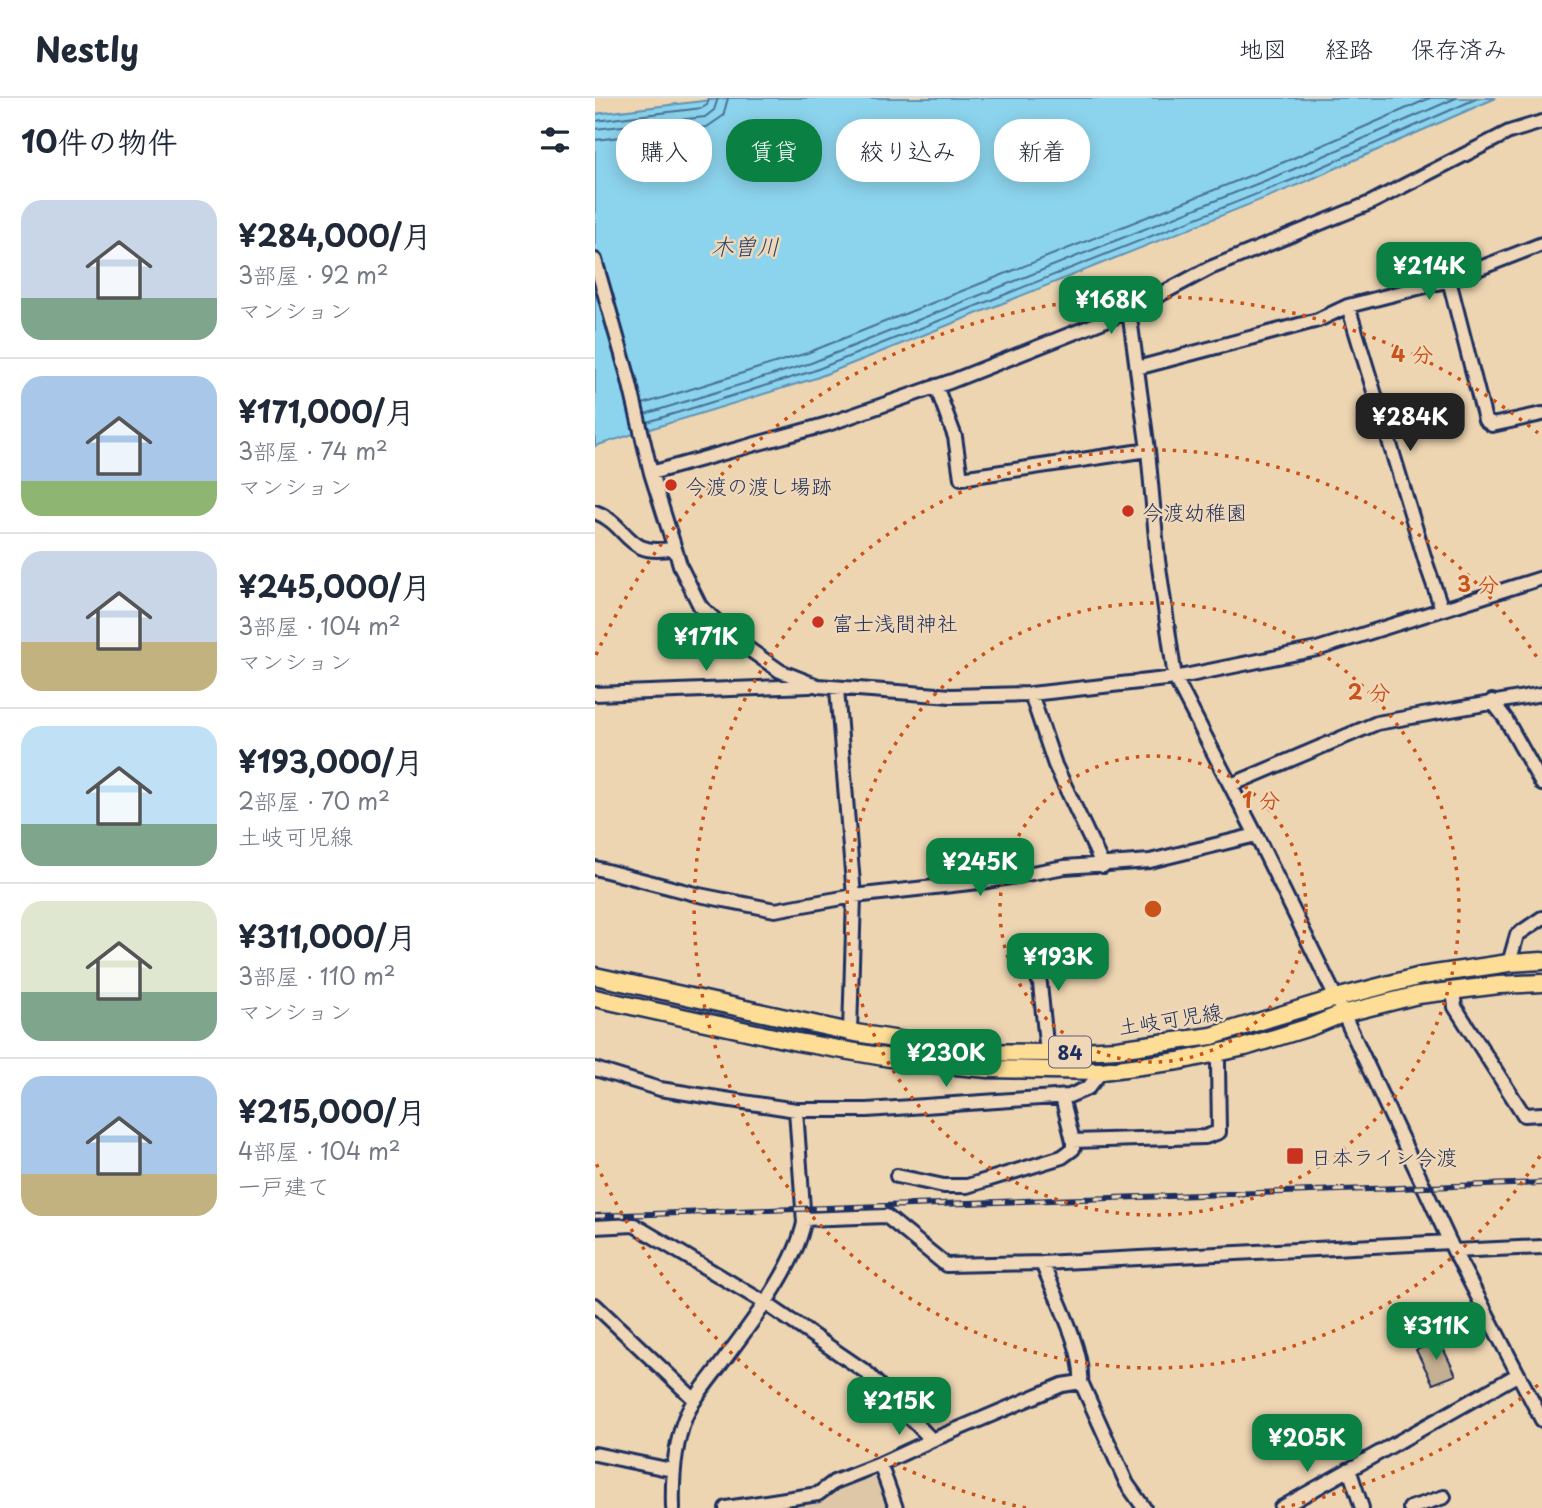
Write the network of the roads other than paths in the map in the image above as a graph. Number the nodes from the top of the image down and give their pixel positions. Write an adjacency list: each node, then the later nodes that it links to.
1 (1542, 122): 6 (street)
2 (1542, 244): 4 (street)
3 (595, 260): 11 (street)
4 (1449, 280): 5 (street); 9 (street)
5 (1348, 306): 7 (street); 15 (street)
6 (1129, 311): 7 (street); 8 (street)
7 (1137, 368): 10 (street)
8 (936, 386): 10 (street); 11 (street)
9 (1542, 414)
10 (1148, 450): 16 (street)
11 (651, 473): 13 (street)
12 (595, 512): 13 (street)
13 (674, 548): 17 (street)
14 (1542, 578): 15 (street)
15 (1442, 609): 16 (street)
16 (1175, 678): 20 (street); 23 (street)
17 (818, 686): 18 (street); 19 (street)
18 (837, 689): 20 (street); 28 (street)
19 (595, 694)
20 (1031, 694): 26 (street)
21 (1542, 694): 22 (street)
22 (1492, 701): 23 (street); 24 (street)
23 (1231, 785): 25 (street)
24 (1542, 785)
25 (1256, 835): 26 (street); 37 (street)
26 (1103, 866): 28 (street)
27 (595, 868): 28 (street)
28 (854, 896): 39 (street)
29 (1542, 918): 32 (street)
30 (1024, 944): 40 (street)
31 (1542, 961): 32 (main road, 土岐可児線 / 84)
32 (1509, 963): 37 (main road, 土岐可児線 / 84)
33 (595, 976): 39 (main road, 土岐可児線 / 84)
34 (1542, 983): 35 (main road, 土岐可児線 / 84)
35 (1453, 990): 38 (main road, 土岐可児線 / 84); 46 (street)
36 (595, 998): 43 (main road, 土岐可児線 / 84)
37 (1336, 998): 38 (street); 40 (main road, 土岐可児線 / 84)
38 (1342, 1014): 41 (main road, 土岐可児線 / 84); 51 (street)
39 (850, 1032): 40 (main road, 土岐可児線 / 84)
40 (1047, 1053)
41 (1214, 1053): 43 (main road, 土岐可児線 / 84); 47 (street)
42 (595, 1069): 45 (street)
43 (1102, 1071): 44 (street)
44 (1062, 1097): 45 (street); 47 (street)
45 (796, 1110): 49 (street)
46 (1542, 1114)
47 (1073, 1141): 48 (street)
48 (897, 1176)
49 (804, 1219): 53 (street); 54 (street)
50 (595, 1227): 54 (street)
51 (1452, 1247): 52 (street); 53 (street); 56 (street)
52 (1542, 1247)
53 (1042, 1263): 57 (street)
54 (765, 1303): 58 (street); 60 (street)
55 (595, 1305): 58 (street)
56 (1517, 1375): 59 (street); 63 (street)
57 (1081, 1382): 60 (street); 69 (street)
58 (695, 1401): 64 (street)
59 (1542, 1420)
60 (932, 1440): 62 (street)
61 (595, 1454): 64 (street)
62 (880, 1464): 67 (street); 68 (street)
63 (1349, 1469): 70 (street); 71 (street)
64 (672, 1470): 66 (street)
65 (1444, 1497): 72 (street)
66 (673, 1508)
67 (726, 1508)
68 (896, 1508)
69 (1144, 1508)
70 (1280, 1508)
71 (1362, 1508)
72 (1410, 1508)

